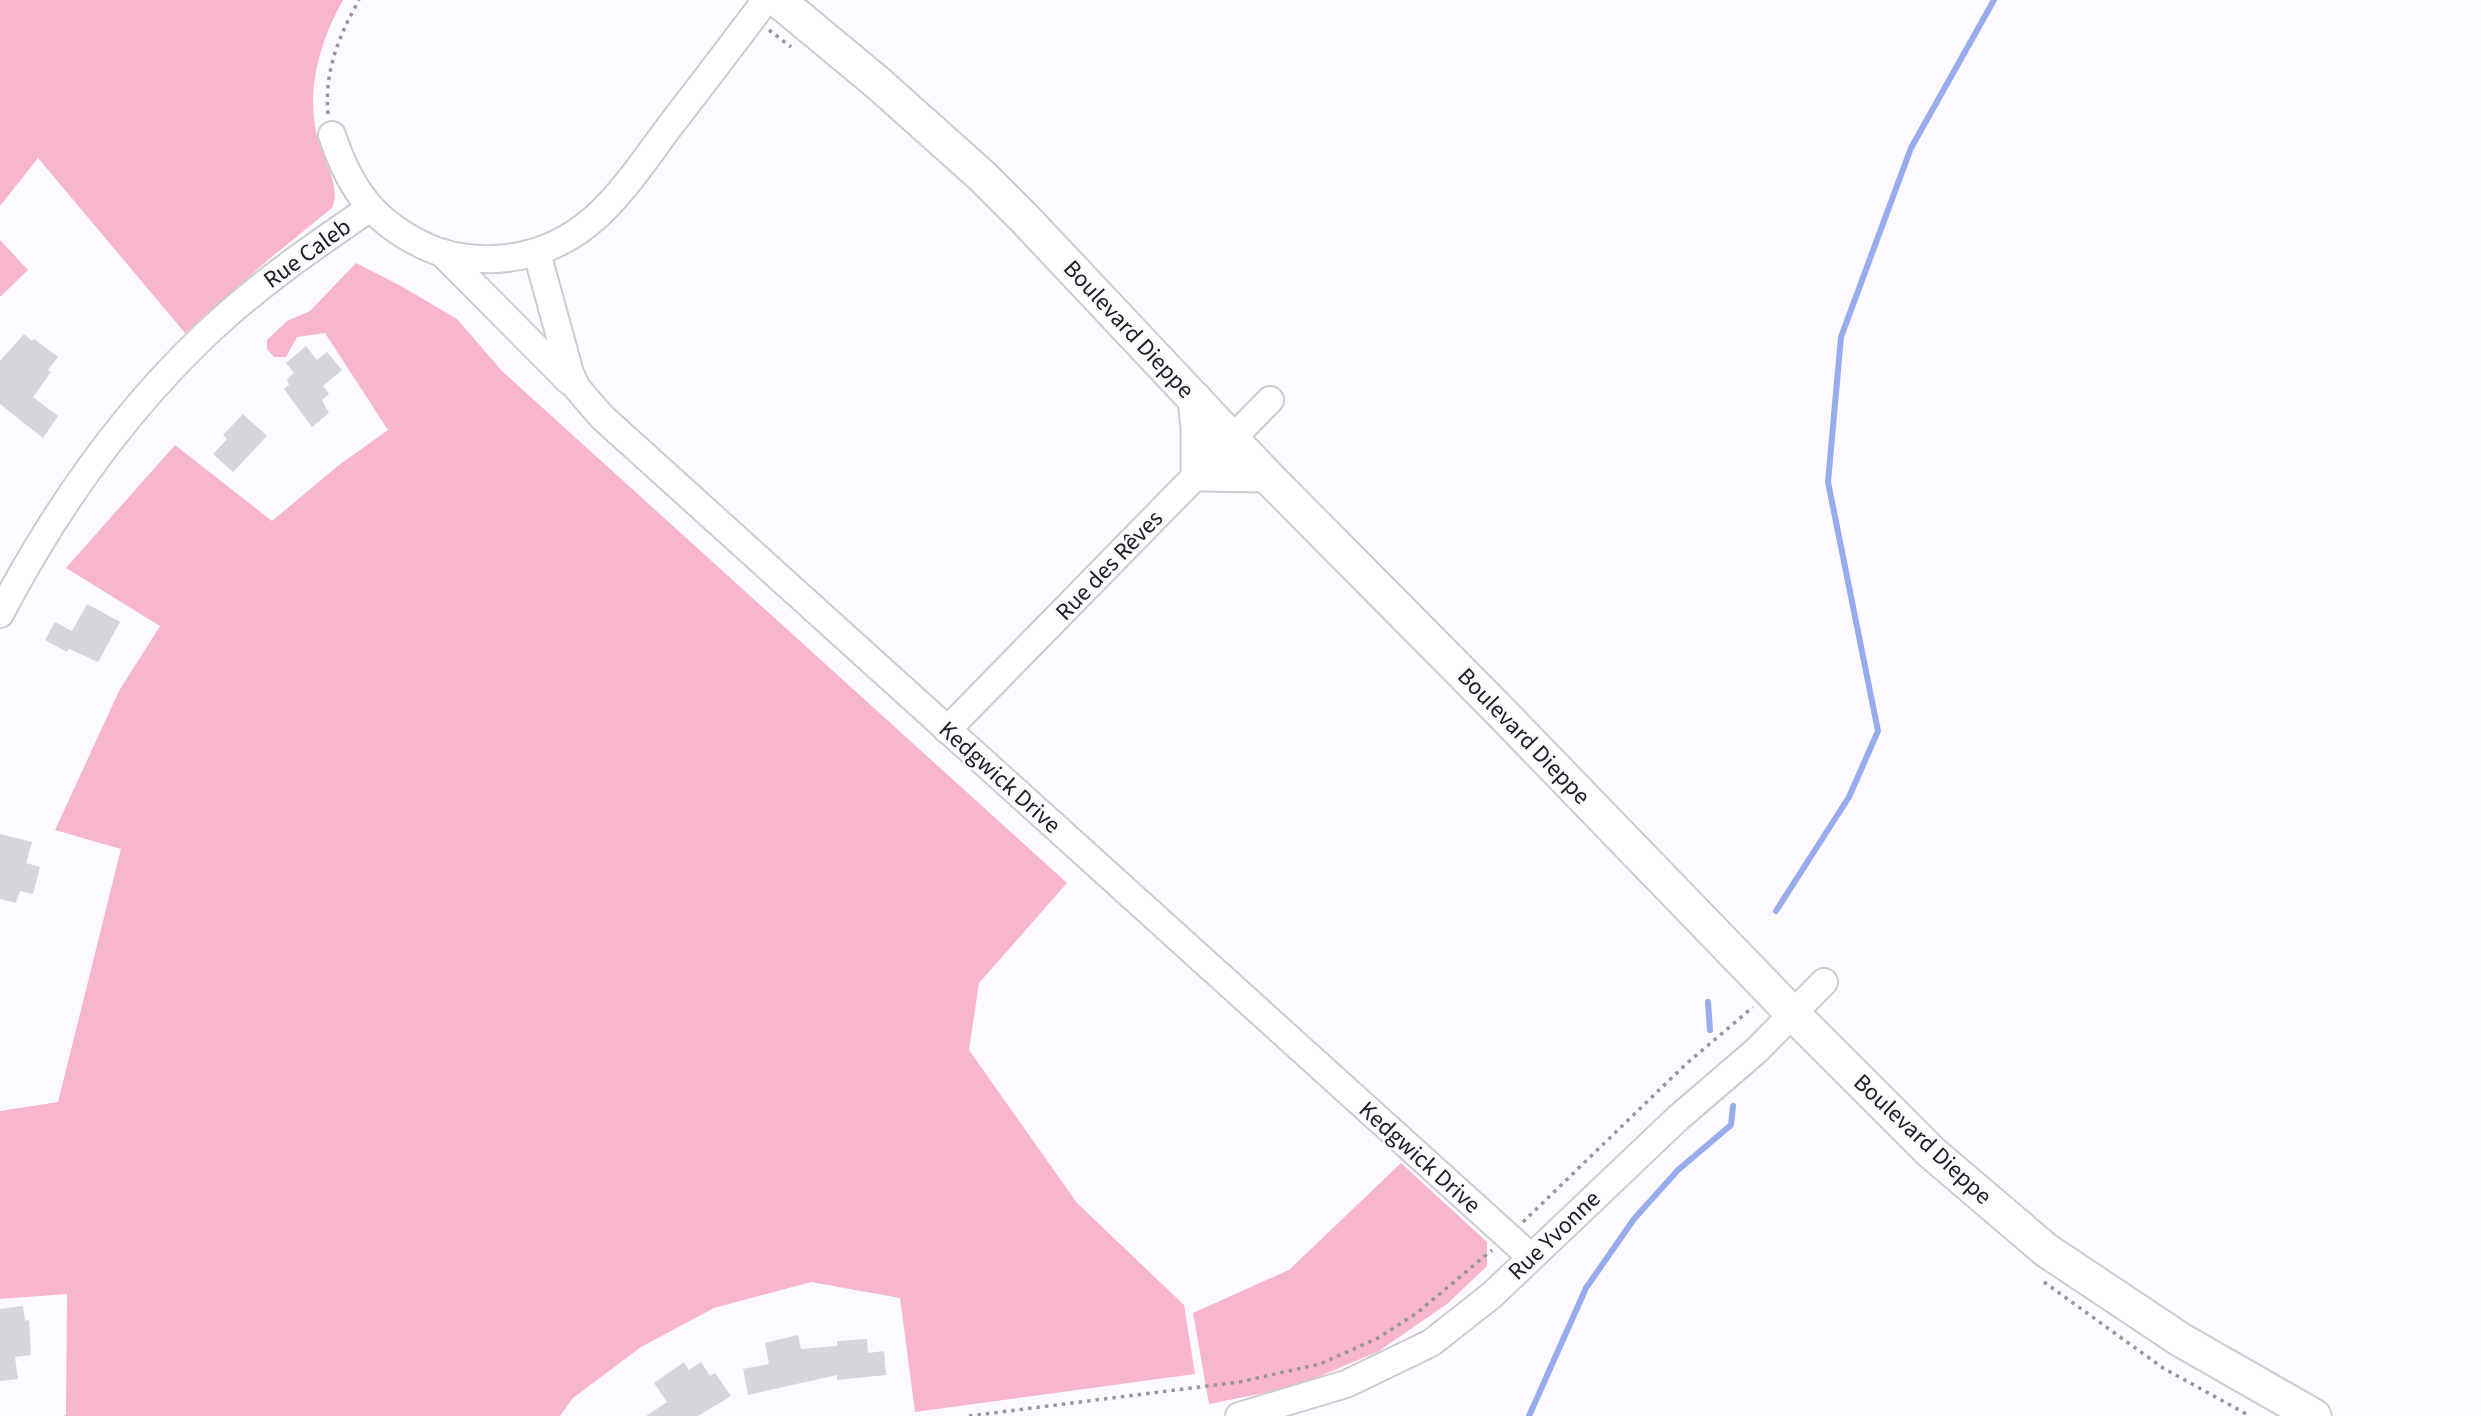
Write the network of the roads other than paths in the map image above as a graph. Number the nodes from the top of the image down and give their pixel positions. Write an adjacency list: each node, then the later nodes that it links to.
1 (766, 0): 6 (street, Rue Caleb)
2 (778, 0): 8 (main road, Boulevard Dieppe)
3 (332, 135): 4 (street)
4 (370, 208): 5 (street, Rue Caleb); 13 (street, Rue Caleb)
5 (442, 253): 6 (street, Rue Caleb); 7 (street)
6 (537, 253): 7 (street, Kedgwick Drive)
7 (577, 388): 14 (street, Kedgwick Drive)
8 (1195, 399): 10 (main road, Boulevard Dieppe); 11 (main road)
9 (1270, 400): 10 (street, Rue des Rêves)
10 (1233, 438): 11 (street, Rue des Rêves); 12 (main road, Boulevard Dieppe)
11 (1198, 474): 12 (main road); 14 (street, Rue des Rêves)
12 (1266, 475): 16 (main road, Boulevard Dieppe)
13 (0, 614)
14 (947, 730): 17 (street, Kedgwick Drive)
15 (1824, 982): 16 (street, Rue Yvonne)
16 (1793, 1014): 17 (street, Rue Yvonne); 19 (main road, Boulevard Dieppe)
17 (1531, 1257): 18 (street, Rue Yvonne)
18 (1239, 1416)
19 (2314, 1416)

